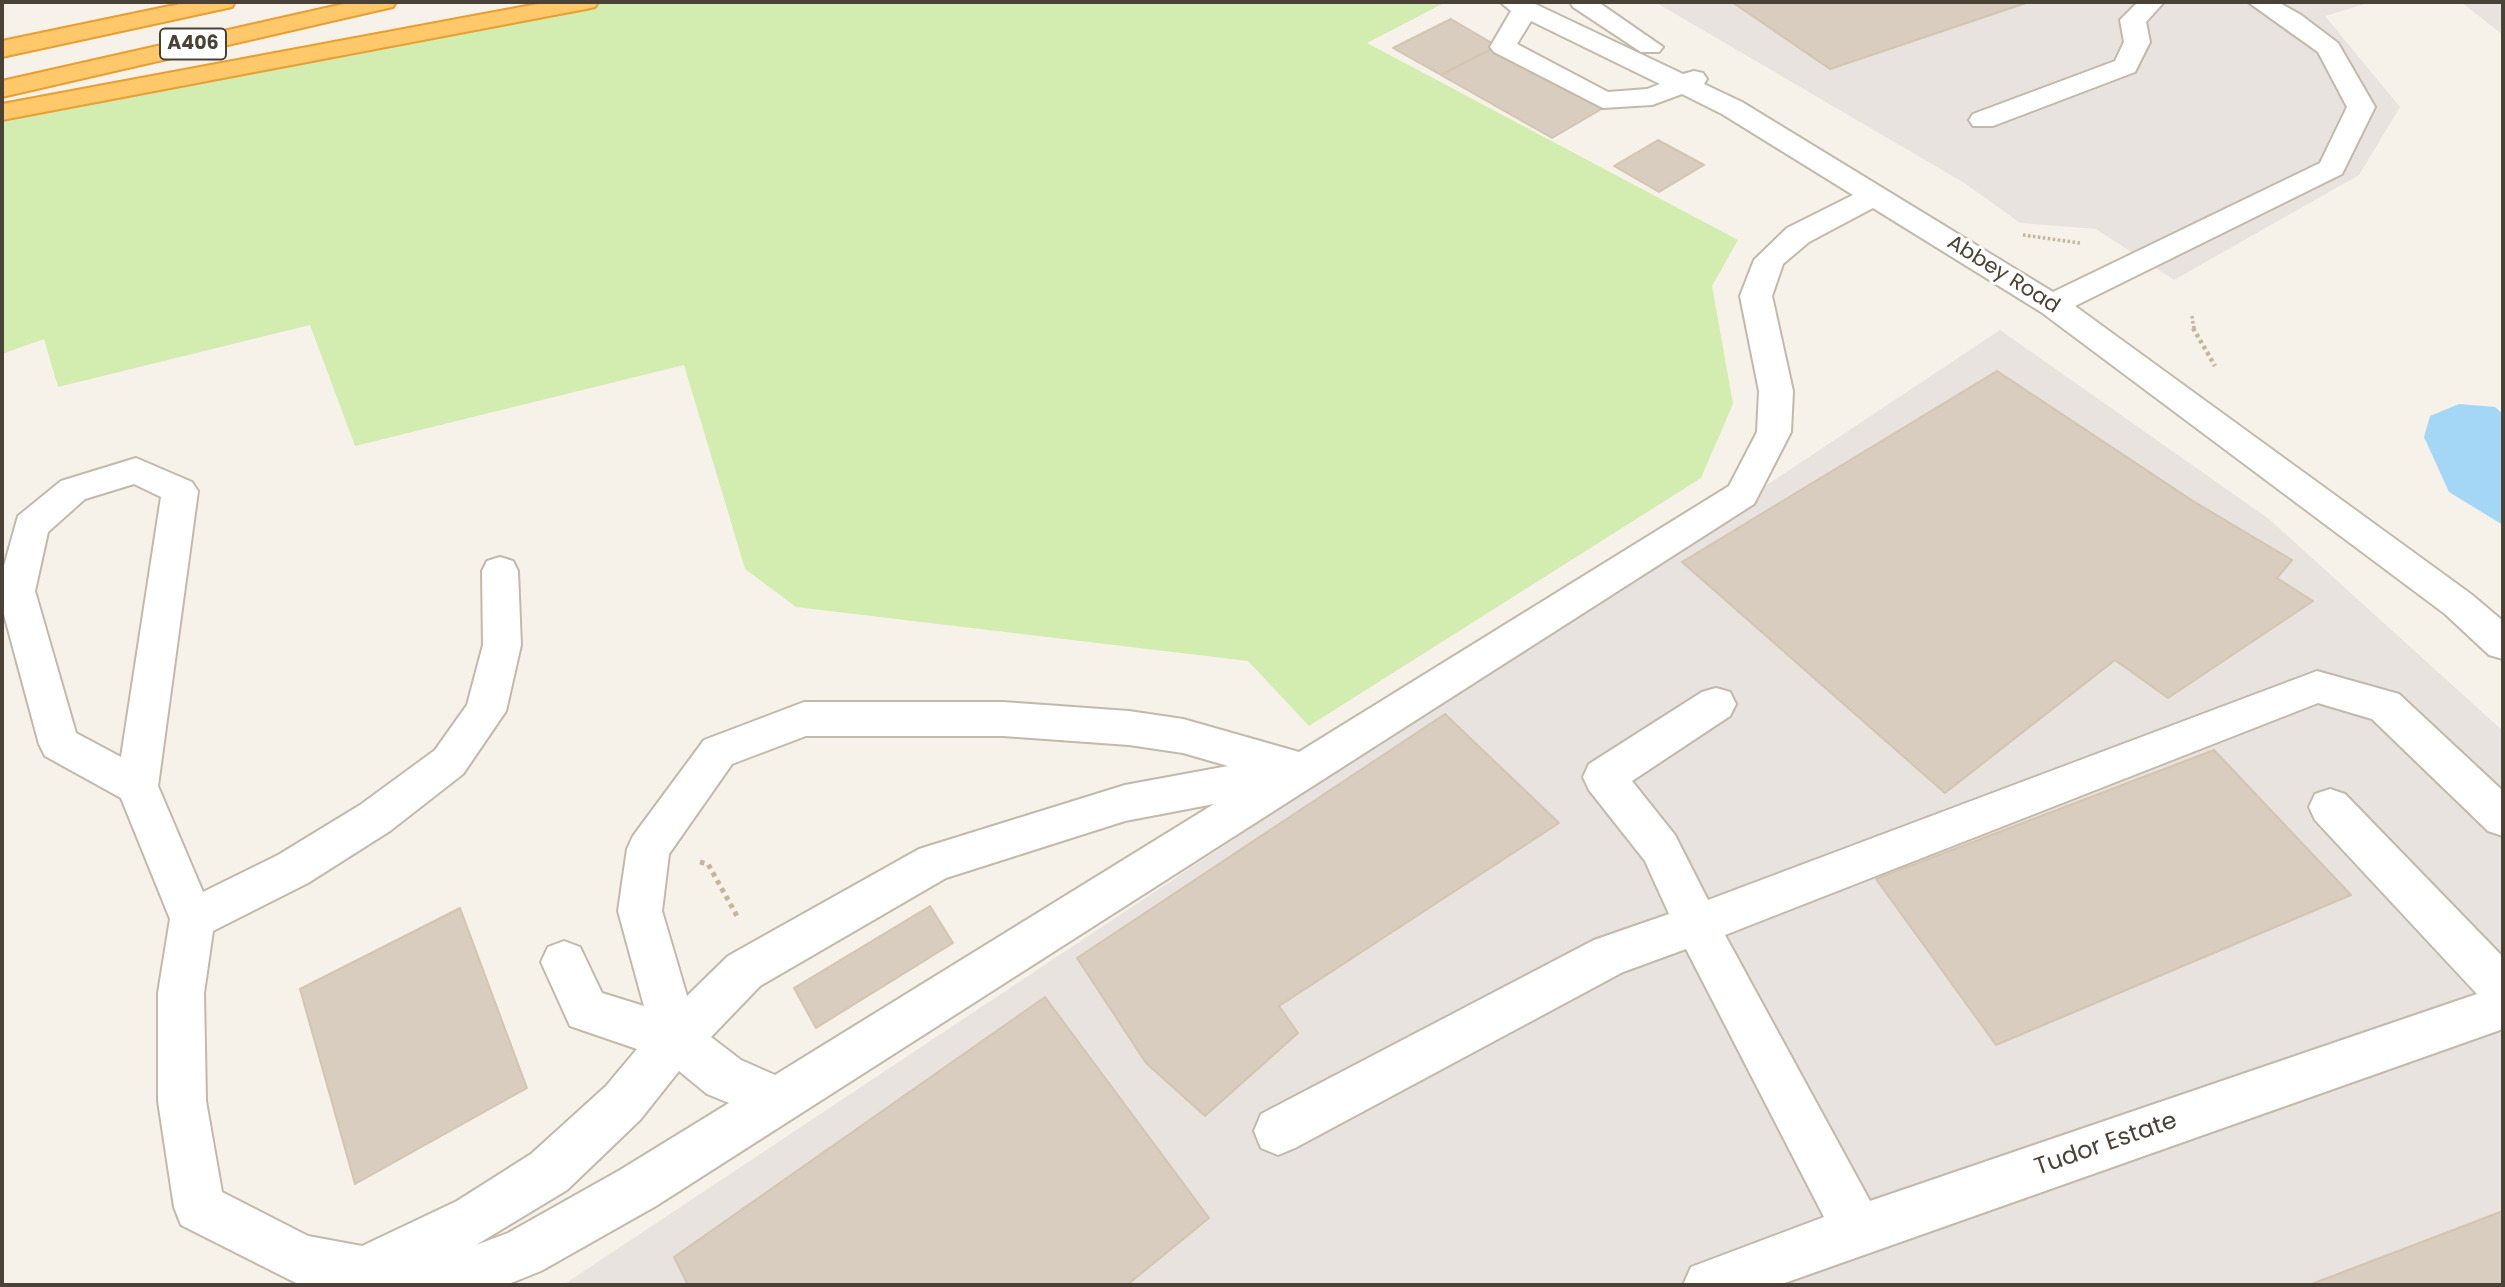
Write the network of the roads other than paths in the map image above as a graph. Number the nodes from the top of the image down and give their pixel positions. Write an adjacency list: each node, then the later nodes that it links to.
1 (223, 2): 11 (highway, A406)
2 (384, 2): 13 (highway, A406)
3 (586, 2): 14 (highway)
4 (1582, 2): 12 (street)
5 (2152, 2): 15 (street)
6 (2255, 2): 9 (street)
7 (90, 5): 10 (highway)
8 (1519, 5): 12 (street, Abbey Road); 12 (street)
9 (2300, 11): 17 (street)
10 (2, 31)
11 (2, 49)
12 (1689, 82): 16 (street, Abbey Road)
13 (2, 89)
14 (2, 112)
15 (1983, 120)
16 (1875, 195): 17 (street, Abbey Road); 23 (street)
17 (2052, 305): 19 (street, Abbey Road)
18 (500, 571): 27 (street)
19 (2458, 604): 20 (street, Abbey Road); 21 (street, Abbey Road)
20 (2503, 622)
21 (2503, 644)
22 (1716, 704): 28 (street)
23 (1302, 769): 32 (street); 32 (street); 33 (street)
24 (137, 786): 24 (street); 27 (street)
25 (2330, 807): 30 (street)
26 (2496, 812): 28 (street)
27 (192, 919): 36 (street)
28 (1697, 925): 34 (street); 35 (street)
29 (564, 962): 32 (street)
30 (2503, 989)
31 (2503, 1006): 35 (street, Tudor Estate)
32 (676, 1039): 33 (street); 36 (street)
33 (776, 1100): 36 (street)
34 (1278, 1131)
35 (1859, 1230): 37 (street, Tudor Estate)
36 (364, 1273)
37 (1709, 1285)

